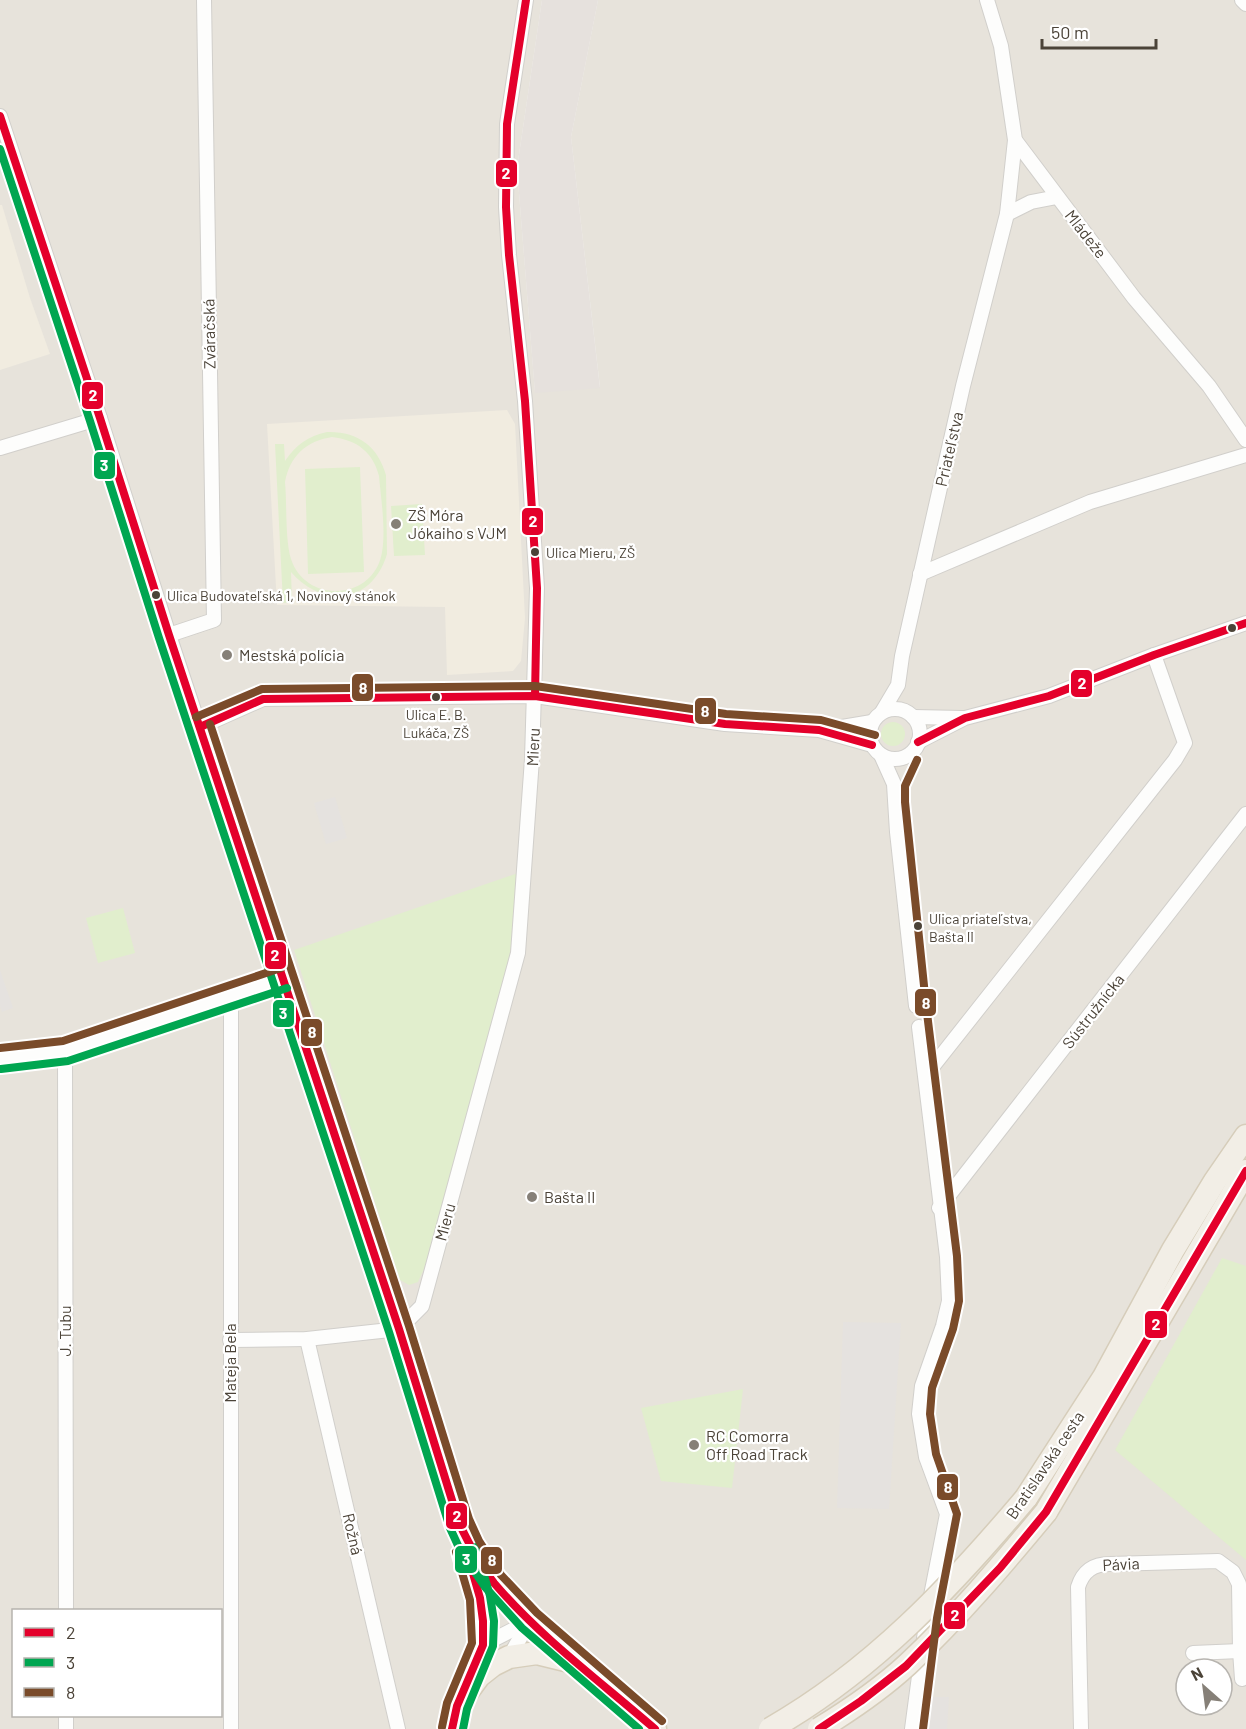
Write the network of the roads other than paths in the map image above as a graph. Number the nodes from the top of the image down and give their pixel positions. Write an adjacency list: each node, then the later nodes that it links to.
1 (204, 0): 16 (street, Zváračská)
2 (526, 0): 19 (street, Mieru)
3 (987, 0): 7 (street, Mládeže)
4 (1242, 0): 5 (street)
5 (1246, 4)
6 (0, 116): 10 (street)
7 (1015, 140): 8 (street, Mládeže); 9 (street, Priateľstva)
8 (1057, 197): 9 (street); 11 (street, Mládeže)
9 (1007, 214): 14 (street, Priateľstva)
10 (100, 418): 12 (street); 16 (street)
11 (1246, 440)
12 (0, 447)
13 (1246, 455): 14 (street)
14 (920, 574): 18 (street, Priateľstva)
15 (1246, 623): 17 (street)
16 (169, 635): 23 (street)
17 (1154, 655): 22 (street); 36 (street)
18 (898, 685): 20 (street); 21 (street, Priateľstva)
19 (535, 696): 23 (street); 24 (street); 40 (street, Mieru)
20 (912, 716): 21 (street); 22 (street); 25 (street)
21 (877, 717): 24 (street); 26 (street)
22 (965, 718): 25 (street)
23 (200, 727): 30 (street)
24 (819, 730): 26 (street)
25 (918, 742): 27 (street)
26 (876, 750): 27 (street); 28 (street)
27 (908, 755): 28 (street)
28 (894, 784): 32 (street)
29 (1246, 814): 39 (street, Sústružnícka)
30 (284, 978): 31 (street); 40 (street)
31 (231, 997): 34 (street); 42 (street, Mateja Bela)
32 (916, 1006)
33 (919, 1028): 36 (street)
34 (65, 1051): 35 (street); 44 (street, J. Tubu)
35 (0, 1059)
36 (926, 1075): 39 (street)
37 (1246, 1136): 57 (main road, Bratislavská cesta, bridge)
38 (1246, 1171): 58 (main road, Bratislavská cesta, bridge)
39 (939, 1208): 59 (street)
40 (399, 1329): 41 (street); 43 (street)
41 (307, 1339): 42 (street); 54 (street, Rožná)
42 (230, 1340): 53 (street, Mateja Bela)
43 (459, 1523): 45 (street); 46 (street)
44 (66, 1609)
45 (530, 1621): 46 (street); 49 (street); 50 (street)
46 (483, 1645): 52 (street)
47 (1240, 1651): 48 (street); 51 (street, Pávia); 60 (street, Pávia)
48 (1193, 1653)
49 (509, 1657): 50 (main road); 52 (main road)
50 (578, 1663): 56 (main road)
51 (1242, 1679)
52 (457, 1706): 55 (main road)
53 (231, 1729)
54 (398, 1729)
55 (452, 1729)
56 (655, 1729)
57 (770, 1729)
58 (819, 1729)
59 (912, 1729)
60 (1081, 1729)

